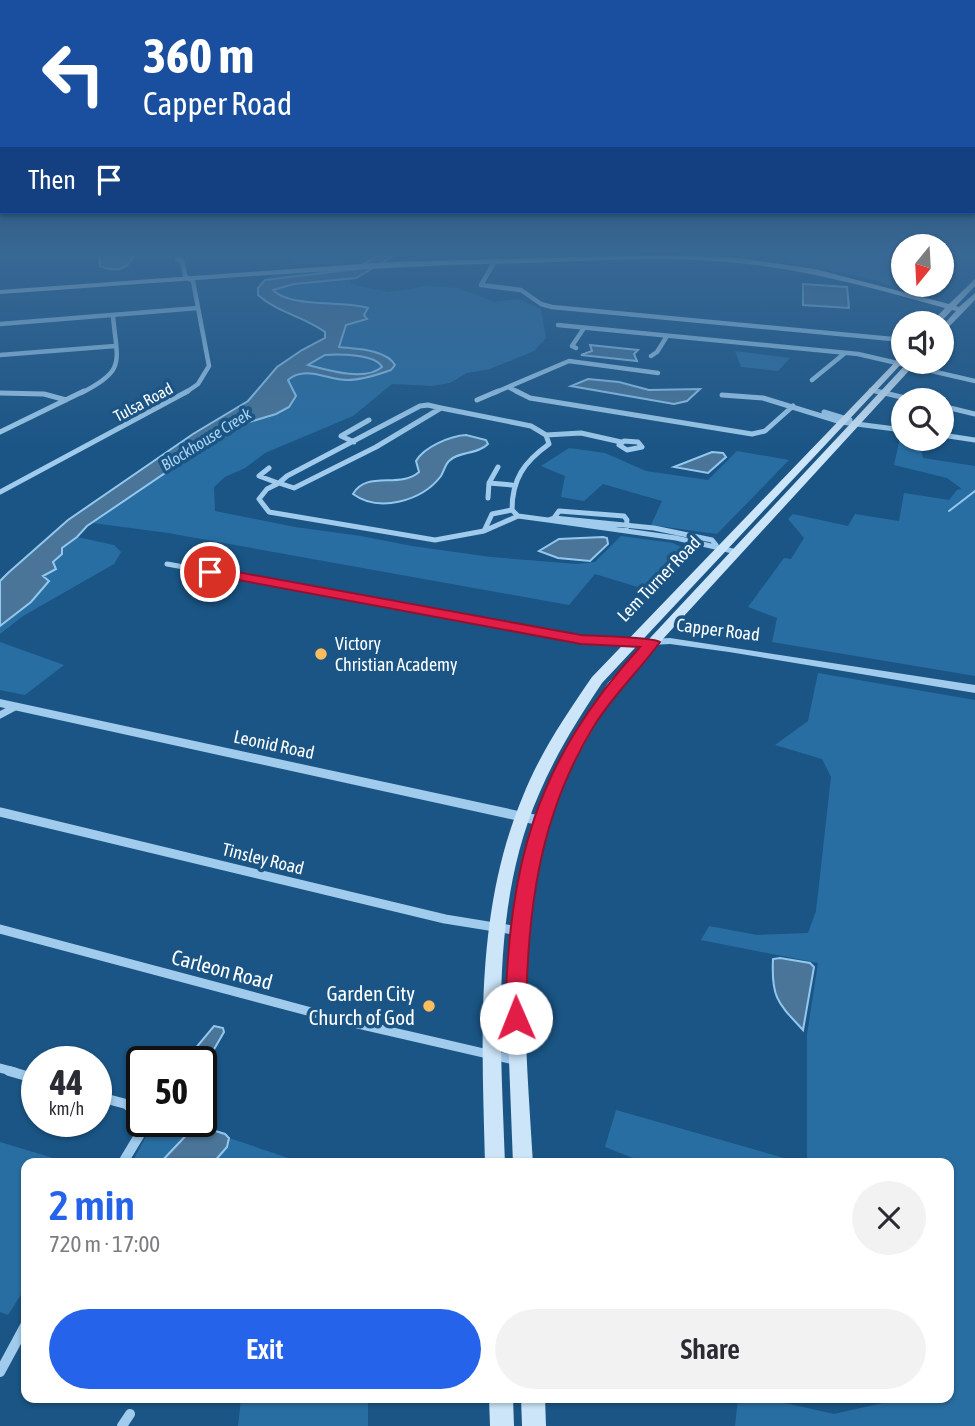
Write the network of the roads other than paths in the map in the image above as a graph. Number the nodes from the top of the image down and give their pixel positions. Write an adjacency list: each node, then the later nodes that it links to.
1 (77, 319): 5 (street)
2 (113, 319): 10 (street)
3 (200, 319): 52 (street, Tulsa Road)
4 (678, 319): 9 (street)
5 (0, 324)
6 (558, 325): 7 (street)
7 (584, 328): 8 (street); 11 (street)
8 (667, 336): 12 (street); 14 (street)
9 (891, 339)
10 (115, 346): 13 (street); 28 (street)
11 (576, 348)
12 (845, 353): 15 (street); 20 (street)
13 (0, 355)
14 (650, 356)
15 (891, 359)
16 (891, 369): 23 (main road, Lem Turner Road)
17 (659, 373): 22 (street)
18 (902, 374): 25 (main road, Lem Turner Road)
19 (947, 374): 21 (street)
20 (813, 380)
21 (975, 382)
22 (508, 387): 29 (street); 30 (street)
23 (871, 390): 25 (street); 36 (main road, Lem Turner Road)
24 (0, 393): 28 (street)
25 (884, 393): 27 (street); 36 (main road, Lem Turner Road)
26 (723, 394): 30 (street)
27 (891, 395)
28 (66, 400): 39 (street)
29 (477, 400)
30 (793, 406): 36 (street)
31 (441, 408): 35 (street); 37 (street); 40 (street)
32 (954, 409): 33 (street)
33 (975, 414)
34 (369, 420): 43 (street)
35 (397, 420): 37 (street); 43 (street)
36 (847, 421): 38 (street); 47 (main road, Lem Turner Road); 48 (main road, Lem Turner Road)
37 (414, 426): 49 (street)
38 (891, 428)
39 (0, 432)
40 (546, 435): 44 (street); 51 (street)
41 (954, 437): 42 (street)
42 (975, 440)
43 (354, 442): 49 (street)
44 (621, 442)
45 (498, 467): 50 (street)
46 (269, 468): 49 (street)
47 (788, 478): 48 (main road); 59 (main road, Lem Turner Road)
48 (802, 482): 60 (main road, Lem Turner Road)
49 (279, 483): 58 (street)
50 (489, 483): 51 (street); 53 (street)
51 (512, 485): 54 (street)
52 (0, 492)
53 (488, 498)
54 (512, 510): 55 (street); 58 (street)
55 (518, 516): 56 (street); 58 (street)
56 (551, 519): 57 (street); 57 (street)
57 (627, 528): 59 (street)
58 (484, 531)
59 (719, 547): 60 (street); 63 (main road, Lem Turner Road)
60 (737, 552): 62 (main road, Lem Turner Road)
61 (167, 564): 63 (street, Capper Road)
62 (653, 642): 63 (street, Capper Road); 64 (street, Capper Road); 70 (main road, Lem Turner Road)
63 (631, 643): 69 (main road, Lem Turner Road)
64 (975, 689)
65 (0, 703): 66 (street, Leonid Road)
66 (15, 707): 67 (street); 69 (street, Leonid Road)
67 (0, 715)
68 (0, 812): 71 (street, Tinsley Road)
69 (521, 816): 70 (street, Leonid Road); 71 (main road, Lem Turner Road)
70 (542, 821): 73 (main road, Lem Turner Road)
71 (496, 928): 73 (street, Tinsley Road); 74 (main road, Lem Turner Road)
72 (0, 929): 74 (street, Carleon Road)
73 (519, 931): 75 (main road, Lem Turner Road)
74 (492, 1056): 75 (street, Carleon Road); 80 (main road, Lem Turner Road)
75 (518, 1061): 81 (main road, Lem Turner Road)
76 (0, 1068): 77 (street)
77 (21, 1074)
78 (137, 1137): 79 (street)
79 (125, 1158)
80 (495, 1158)
81 (523, 1158)
82 (21, 1333): 83 (street)
83 (0, 1372)
84 (501, 1403): 88 (main road)
85 (533, 1403): 89 (main road)
86 (130, 1413): 87 (street)
87 (122, 1426)
88 (502, 1426)
89 (534, 1426)

